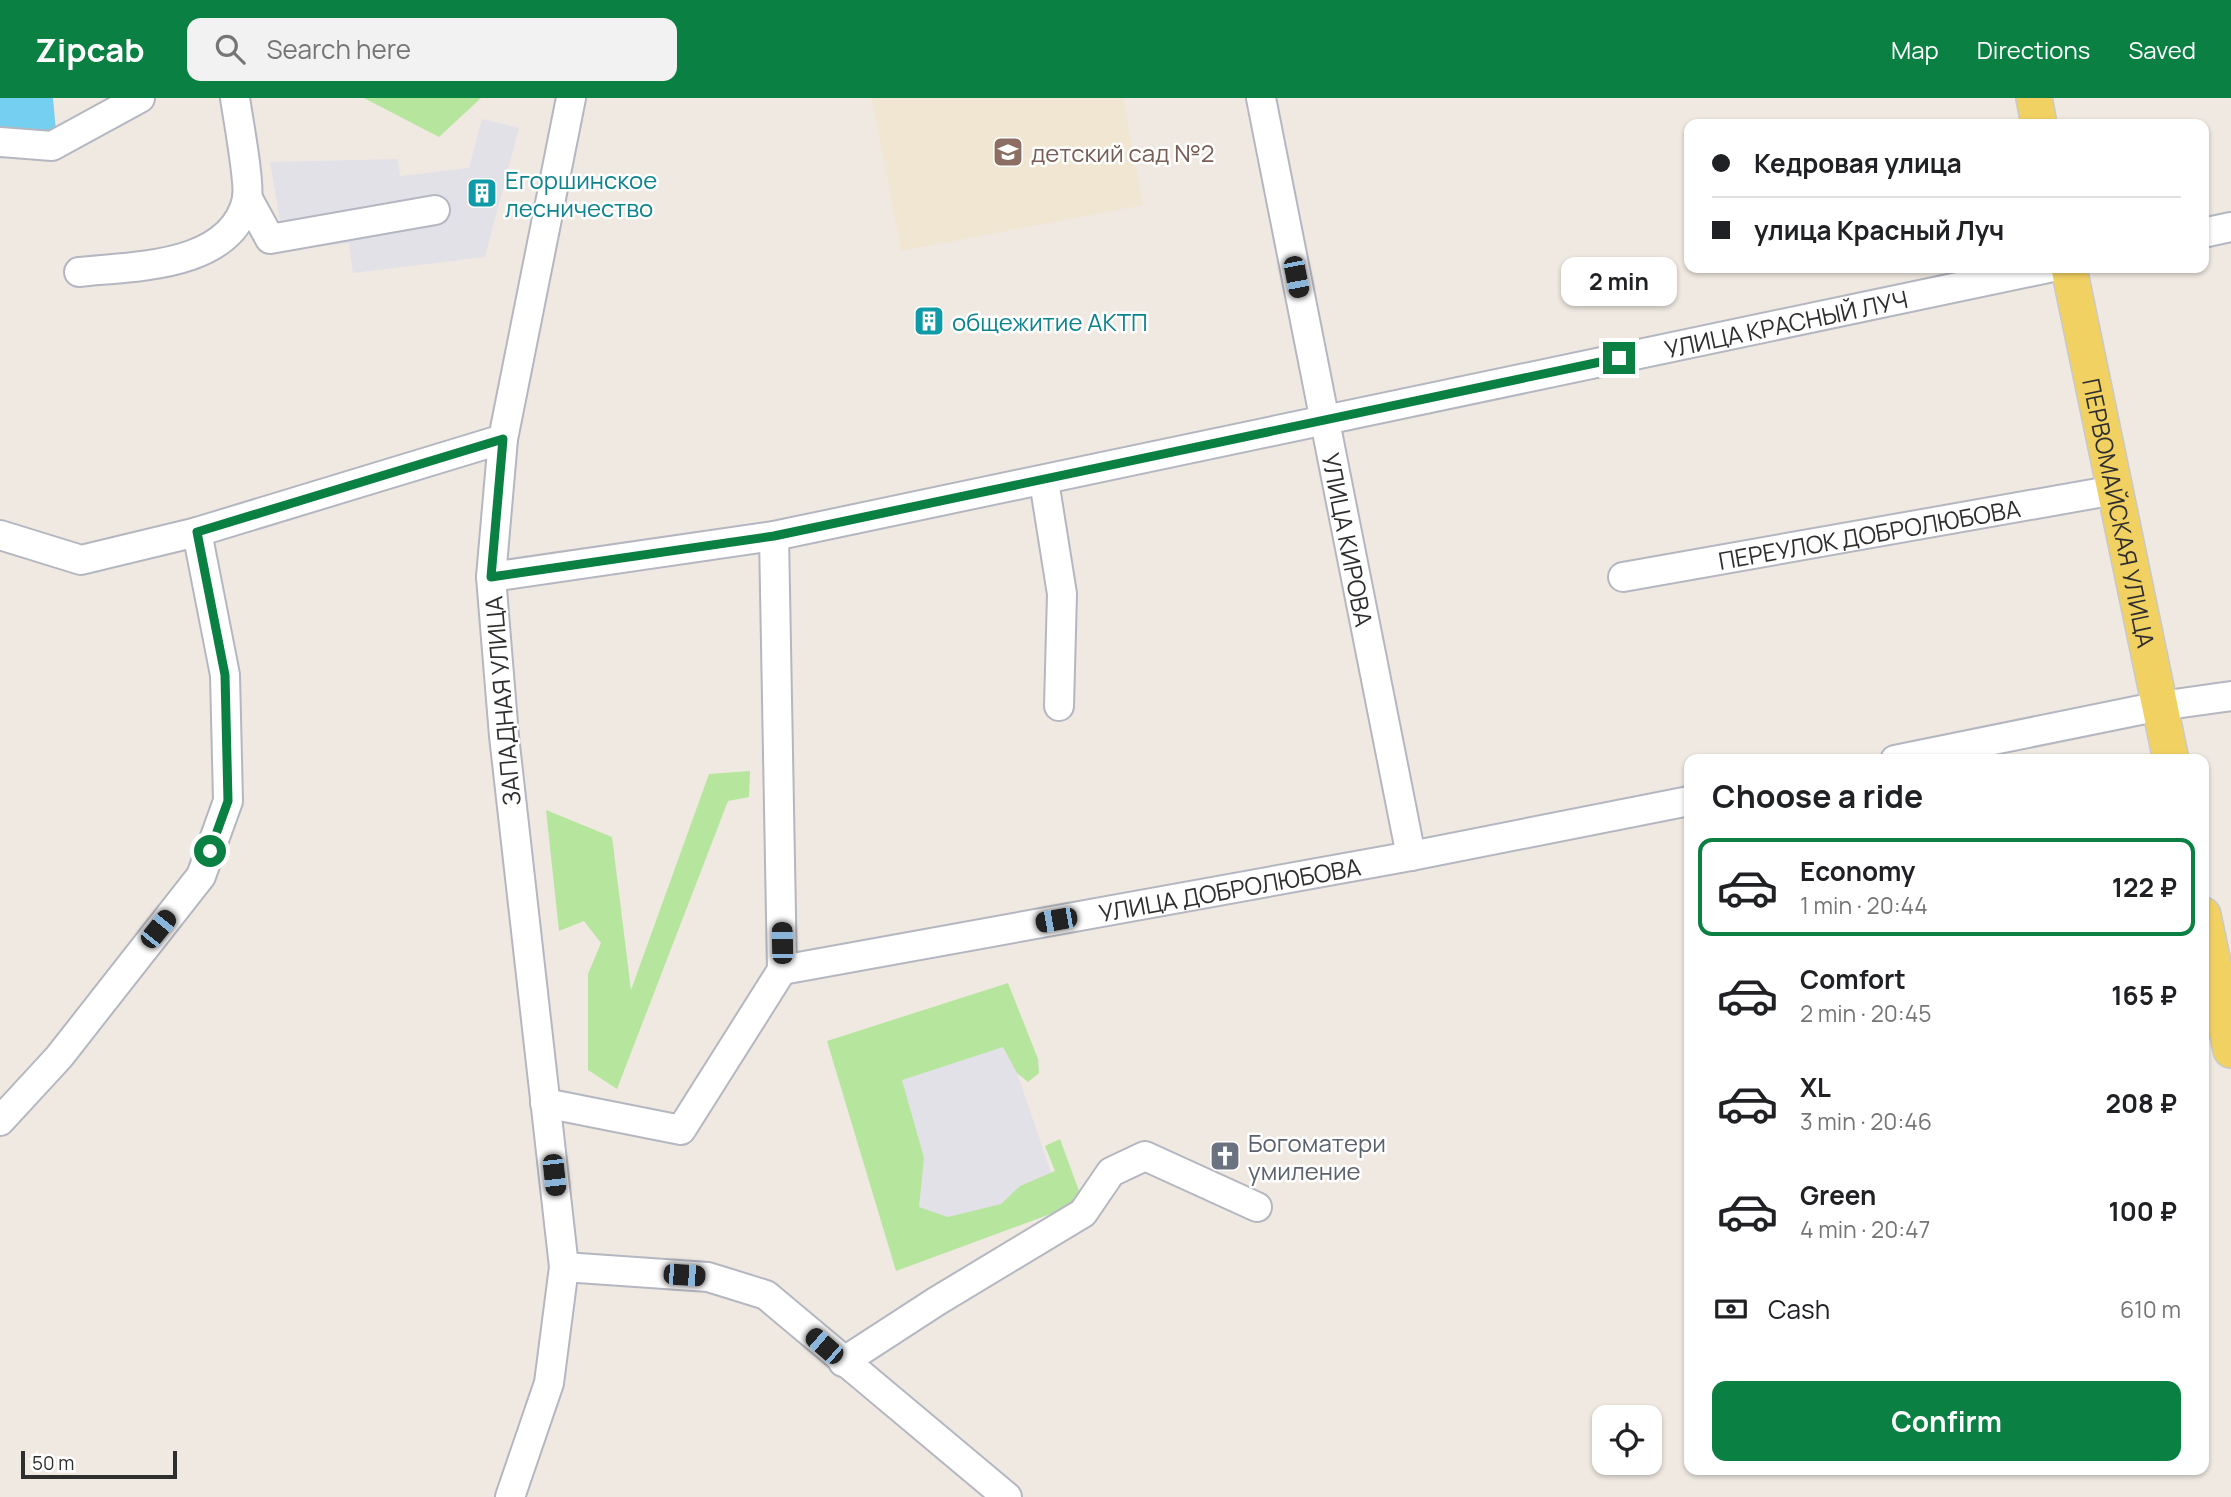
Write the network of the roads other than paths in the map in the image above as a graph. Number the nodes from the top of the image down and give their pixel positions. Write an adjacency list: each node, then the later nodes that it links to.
1 (140, 98): 7 (street)
2 (235, 98): 8 (street)
3 (571, 98): 16 (street, ЗАПАДНАЯ УЛИЦА)
4 (1261, 98): 15 (street, УЛИЦА КИРОВА)
5 (2034, 98): 6 (main road)
6 (2038, 119)
7 (0, 142)
8 (247, 197): 9 (street); 12 (street)
9 (435, 210)
10 (2231, 227): 11 (street)
11 (2209, 232)
12 (79, 272)
13 (2024, 273): 15 (street, УЛИЦА КРАСНЫЙ ЛУЧ)
14 (2070, 273): 18 (main road, ПЕРВОМАЙСКАЯ УЛИЦА)
15 (1325, 421): 17 (street, УЛИЦА КРАСНЫЙ ЛУЧ); 30 (street, УЛИЦА КИРОВА)
16 (503, 439): 19 (street); 22 (street, ЗАПАДНАЯ УЛИЦА)
17 (1044, 481): 21 (street, УЛИЦА КРАСНЫЙ ЛУЧ); 25 (street)
18 (2115, 490): 23 (street, ПЕРЕУЛОК ДОБРОЛЮБОВА); 26 (main road, ПЕРВОМАЙСКАЯ УЛИЦА)
19 (197, 532): 20 (street); 35 (street)
20 (0, 535)
21 (774, 536): 22 (street, УЛИЦА КРАСНЫЙ ЛУЧ); 32 (street)
22 (491, 577): 34 (street, ЗАПАДНАЯ УЛИЦА)
23 (1623, 578)
24 (2231, 696): 26 (street)
25 (1059, 706)
26 (2160, 706): 27 (street); 28 (main road, ПЕРВОМАЙСКАЯ УЛИЦА)
27 (1924, 754)
28 (2170, 754)
29 (1684, 802): 30 (street, УЛИЦА ДОБРОЛЮБОВА)
30 (1411, 856): 32 (street, УЛИЦА ДОБРОЛЮБОВА)
31 (2209, 942): 33 (main road)
32 (782, 970): 34 (street)
33 (2230, 1036)
34 (545, 1103): 37 (street, ЗАПАДНАЯ УЛИЦА)
35 (0, 1121)
36 (1257, 1207): 38 (street)
37 (564, 1267): 38 (street); 39 (street, ЗАПАДНАЯ УЛИЦА)
38 (843, 1363): 40 (street)
39 (510, 1497)
40 (1007, 1497)

